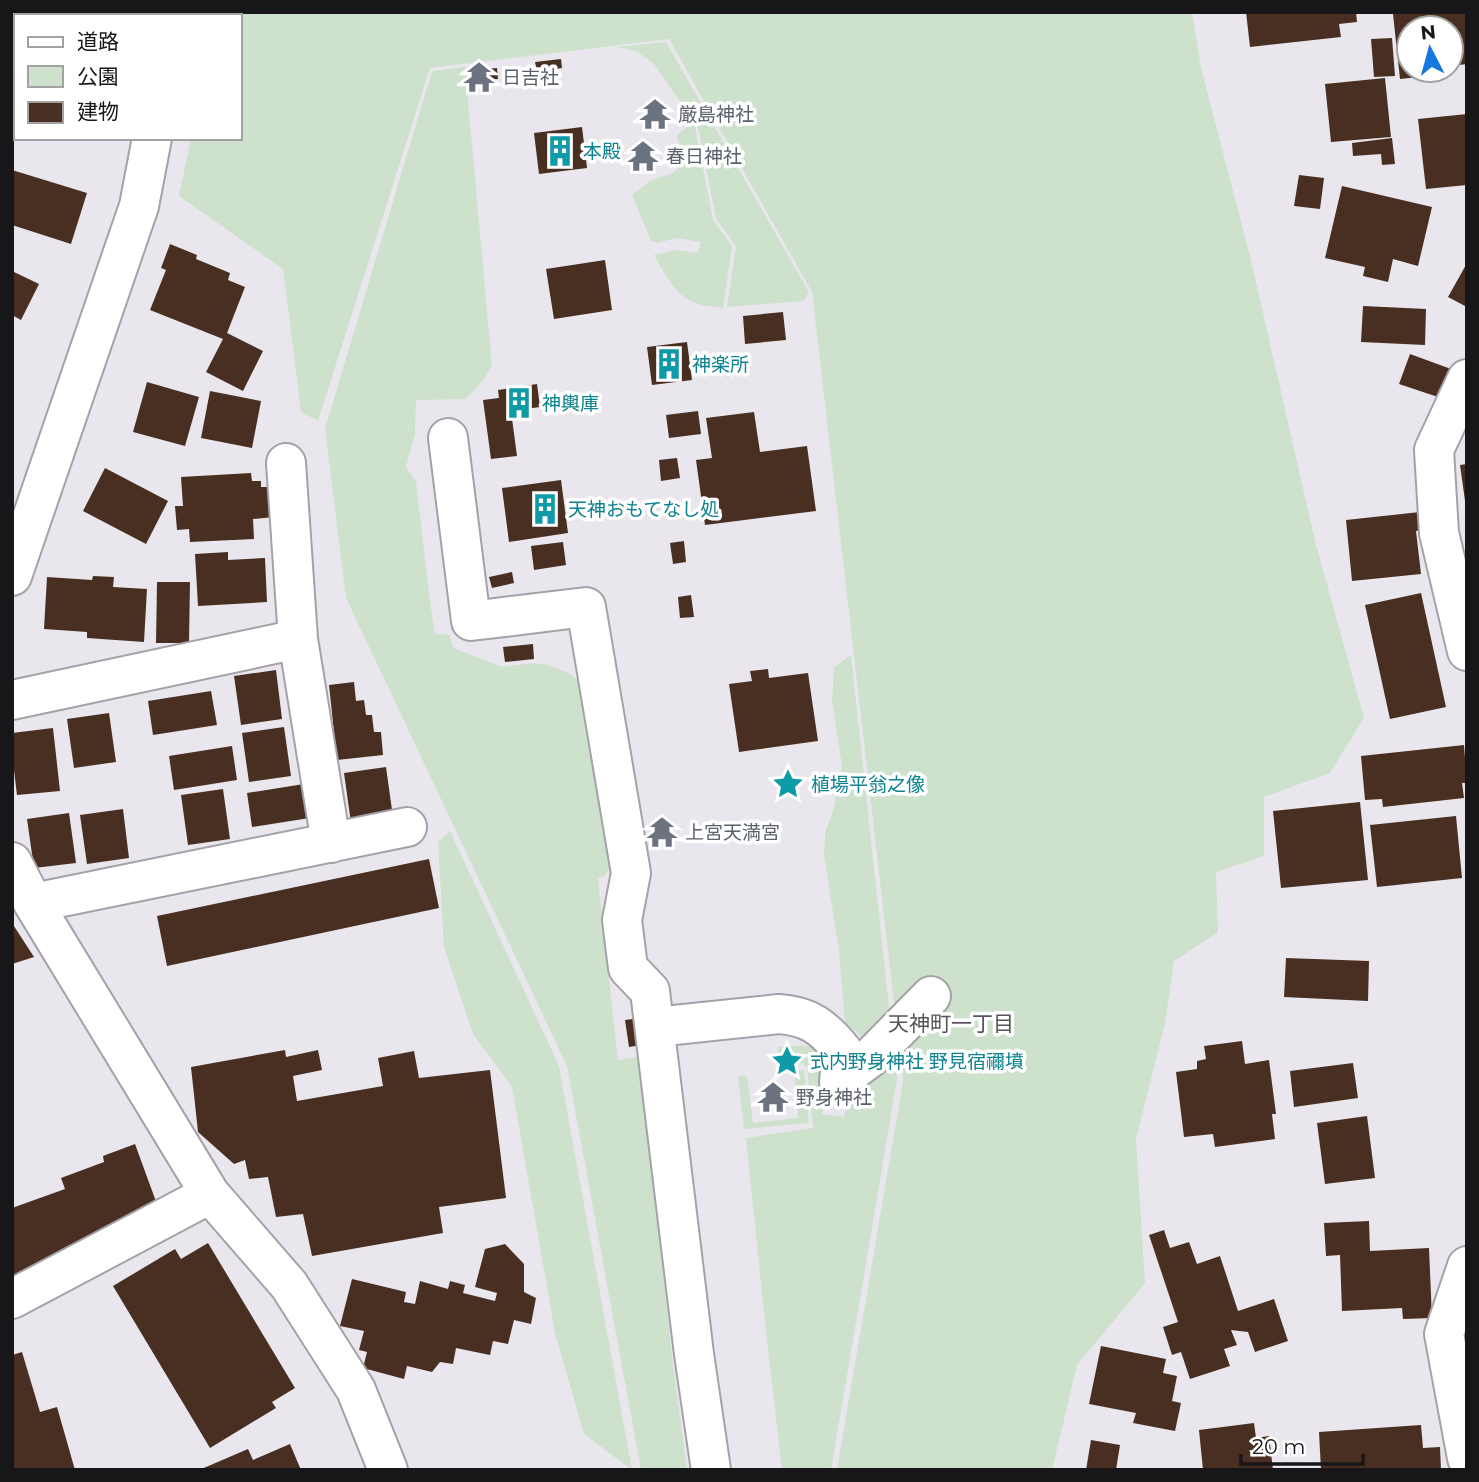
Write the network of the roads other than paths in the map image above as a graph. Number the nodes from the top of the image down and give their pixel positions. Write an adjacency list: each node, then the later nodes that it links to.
1 (152, 140): 7 (street)
2 (1467, 379): 4 (street)
3 (448, 438): 16 (street)
4 (1450, 445): 6 (street)
5 (286, 463): 8 (street)
6 (1456, 558): 9 (street)
7 (12, 576)
8 (298, 639): 10 (street); 12 (street)
9 (1467, 650)
10 (12, 699)
11 (408, 827): 12 (street)
12 (331, 843): 14 (street)
13 (12, 862): 14 (street)
14 (33, 903): 17 (street)
15 (931, 996): 16 (street)
16 (655, 1027): 22 (street)
17 (210, 1194): 19 (street); 21 (street)
18 (1467, 1266): 20 (street)
19 (12, 1298)
20 (1467, 1458)
21 (388, 1470)
22 (711, 1470)

